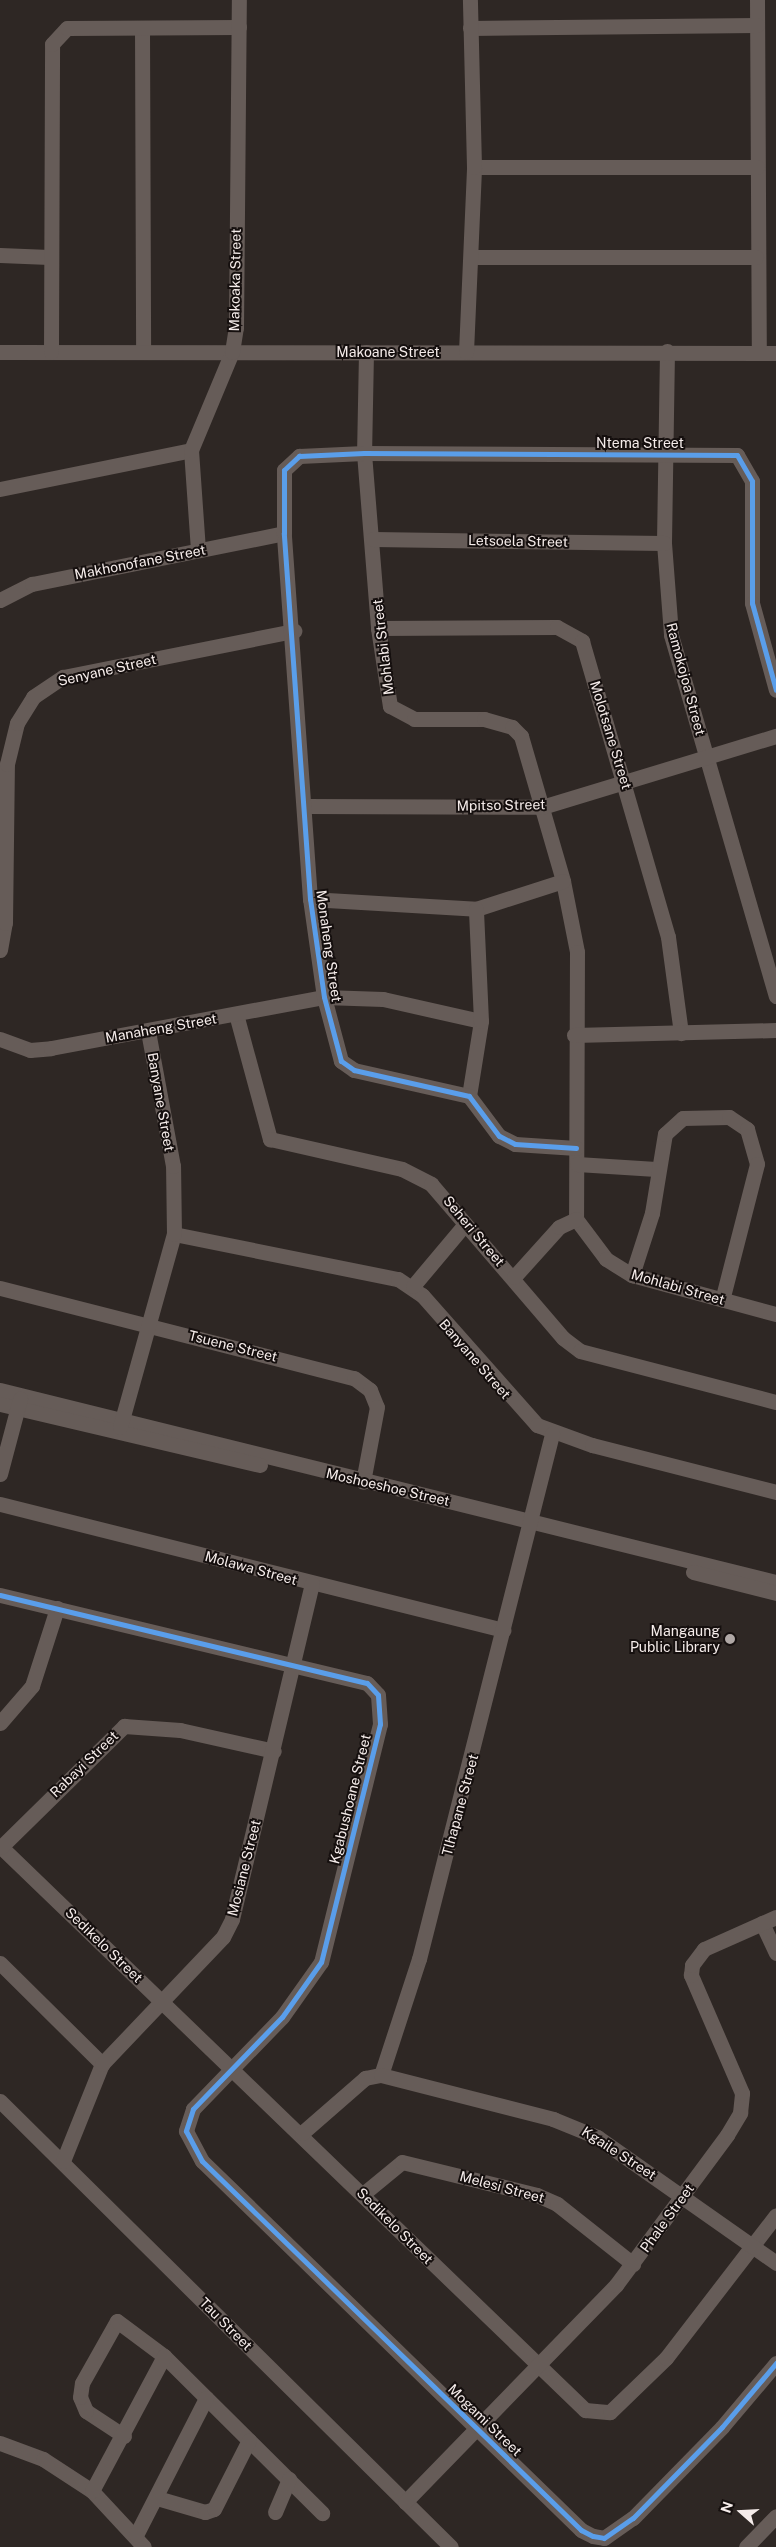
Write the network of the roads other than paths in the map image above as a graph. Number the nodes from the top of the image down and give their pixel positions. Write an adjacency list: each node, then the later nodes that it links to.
1 (239, 0): 5 (street, Makoaka Street)
2 (470, 0): 7 (street)
3 (757, 0): 4 (street)
4 (757, 25): 7 (street); 9 (street)
5 (239, 27): 6 (street); 18 (street, Makoaka Street)
6 (142, 28): 11 (street); 17 (street)
7 (470, 28): 8 (street)
8 (474, 167): 9 (street); 12 (street)
9 (757, 167): 13 (street)
10 (0, 255): 11 (street)
11 (49, 257): 16 (street)
12 (471, 257): 13 (street); 20 (street)
13 (756, 258): 21 (street)
14 (667, 351): 20 (street, Makoane Street); 21 (street, Makoane Street); 25 (street, Ramokojoa Street)
15 (0, 352): 16 (street, Makoane Street)
16 (52, 352): 17 (street, Makoane Street)
17 (143, 352): 18 (street, Makoane Street)
18 (232, 352): 19 (street, Makoane Street); 23 (street, Makoaka Street)
19 (366, 352): 20 (street, Makoane Street); 24 (street, Mohlabi Street)
20 (466, 352)
21 (759, 353): 22 (street, Makoane Street)
22 (776, 353)
23 (191, 450): 27 (street); 31 (street, Makoaka Street)
24 (364, 452): 25 (street, Ntema Street); 26 (street, Ntema Street); 29 (street, Mohlabi Street)
25 (666, 454): 30 (street, Ramokojoa Street); 35 (street, Ntema Street)
26 (299, 456): 28 (street, Monaheng Street)
27 (0, 489)
28 (284, 533): 31 (street, Makhonofane Street); 34 (street, Monaheng Street)
29 (373, 539): 30 (street, Letsoela Street); 33 (street, Mohlabi Street)
30 (664, 543): 37 (street, Ramokojoa Street)
31 (198, 550): 32 (street, Makhonofane Street)
32 (0, 600)
33 (378, 628): 39 (street, Molotsane Street); 41 (street, Mohlabi Street)
34 (294, 631): 38 (street, Senyane Street); 40 (street, Monaheng Street)
35 (776, 690)
36 (776, 736): 37 (street, Mpitso Street)
37 (706, 756): 39 (street, Mpitso Street); 47 (street, Ramokojoa Street)
38 (4, 762): 42 (street, Senyane Street)
39 (626, 782): 41 (street, Mpitso Street); 53 (street, Molotsane Street)
40 (306, 806): 41 (street, Mpitso Street); 44 (street, Monaheng Street)
41 (542, 807): 43 (street, Mohlabi Street)
42 (2, 851): 46 (street, Senyane Street)
43 (563, 882): 45 (street); 54 (street, Mohlabi Street)
44 (310, 899): 45 (street); 48 (street, Monaheng Street)
45 (476, 909): 50 (street)
46 (0, 947)
47 (776, 996)
48 (324, 997): 49 (street, Manaheng Street); 50 (street, Manaheng Street); 56 (street, Monaheng Street)
49 (236, 1014): 52 (street, Manaheng Street); 60 (street, Seheri Street)
50 (481, 1020): 56 (street)
51 (776, 1030): 53 (street)
52 (148, 1031): 55 (street, Manaheng Street); 61 (street, Banyane Street)
53 (681, 1034): 54 (street)
54 (574, 1035): 57 (street, Mohlabi Street)
55 (0, 1039)
56 (470, 1096): 57 (street)
57 (577, 1156): 58 (street); 59 (street, Mohlabi Street)
58 (656, 1169): 62 (street); 66 (street)
59 (576, 1219): 62 (street, Mohlabi Street); 63 (street)
60 (465, 1224): 63 (street, Seheri Street); 64 (street)
61 (174, 1234): 64 (street, Banyane Street); 68 (street, Banyane Street)
62 (632, 1275): 66 (street, Mohlabi Street)
63 (514, 1277): 71 (street, Seheri Street)
64 (412, 1286): 74 (street, Banyane Street)
65 (0, 1288): 68 (street, Tsuene Street)
66 (722, 1300): 67 (street, Mohlabi Street)
67 (776, 1314)
68 (146, 1324): 73 (street, Banyane Street); 76 (street, Tsuene Street)
69 (0, 1390): 70 (street, Moshoeshoe Street)
70 (20, 1401): 72 (street, Moshoeshoe Street); 73 (street, Moshoeshoe Street); 75 (street)
71 (776, 1402)
72 (0, 1404)
73 (120, 1425): 76 (street, Moshoeshoe Street); 79 (street, Moshoeshoe Street)
74 (552, 1434): 77 (street, Banyane Street); 79 (street, Tlhapane Street)
75 (0, 1474)
76 (363, 1482): 79 (street, Moshoeshoe Street)
77 (776, 1492)
78 (0, 1504): 81 (street, Molawa Street)
79 (527, 1525): 80 (street, Moshoeshoe Street); 82 (street, Moshoeshoe Street); 85 (street, Tlhapane Street)
80 (776, 1582)
81 (312, 1584): 85 (street, Molawa Street); 86 (street, Mosiane Street)
82 (776, 1592)
83 (0, 1595): 84 (street, Kgabushoane Street)
84 (57, 1608): 86 (street, Kgabushoane Street); 87 (street)
85 (503, 1630): 96 (street, Tlhapane Street)
86 (292, 1666): 88 (street, Mosiane Street); 95 (street, Kgabushoane Street)
87 (0, 1723)
88 (274, 1751): 89 (street, Rabayi Street); 93 (street, Mosiane Street)
89 (0, 1847): 93 (street, Sedikelo Street)
90 (769, 1920): 91 (street); 102 (street, Phale Street)
91 (776, 1953)
92 (0, 1963): 94 (street)
93 (162, 2001): 94 (street, Mosiane Street); 95 (street, Sedikelo Street)
94 (102, 2064): 100 (street, Mosiane Street)
95 (231, 2069): 98 (street, Kgabushoane Street); 99 (street, Sedikelo Street)
96 (381, 2075): 99 (street); 102 (street, Kgaile Street)
97 (0, 2101): 100 (street, Tau Street)
98 (186, 2131): 111 (street, Mogami Street)
99 (302, 2133): 101 (street, Sedikelo Street)
100 (63, 2162): 118 (street, Tau Street)
101 (363, 2194): 105 (street, Melesi Street); 109 (street, Sedikelo Street)
102 (684, 2196): 104 (street, Kgaile Street); 105 (street, Phale Street)
103 (776, 2215): 104 (street, Sedikelo Street)
104 (754, 2247): 106 (street, Kgaile Street); 109 (street, Sedikelo Street)
105 (633, 2264): 109 (street, Phale Street)
106 (776, 2264)
107 (164, 2356): 110 (street); 112 (street); 112 (street)
108 (776, 2363): 111 (street, Mogami Street)
109 (536, 2366): 111 (street, Phale Street)
110 (206, 2398): 113 (street); 117 (street)
111 (478, 2428): 118 (street, Phale Street)
112 (124, 2436): 116 (street)
113 (250, 2440): 115 (street); 117 (street)
114 (0, 2443): 116 (street)
115 (289, 2479): 119 (street); 120 (street)
116 (92, 2491): 122 (street)
117 (157, 2498): 122 (street)
118 (406, 2502): 123 (street, Tau Street)
119 (276, 2512)
120 (322, 2512)
121 (776, 2516): 124 (street)
122 (140, 2541)
123 (451, 2547)
124 (746, 2547)

